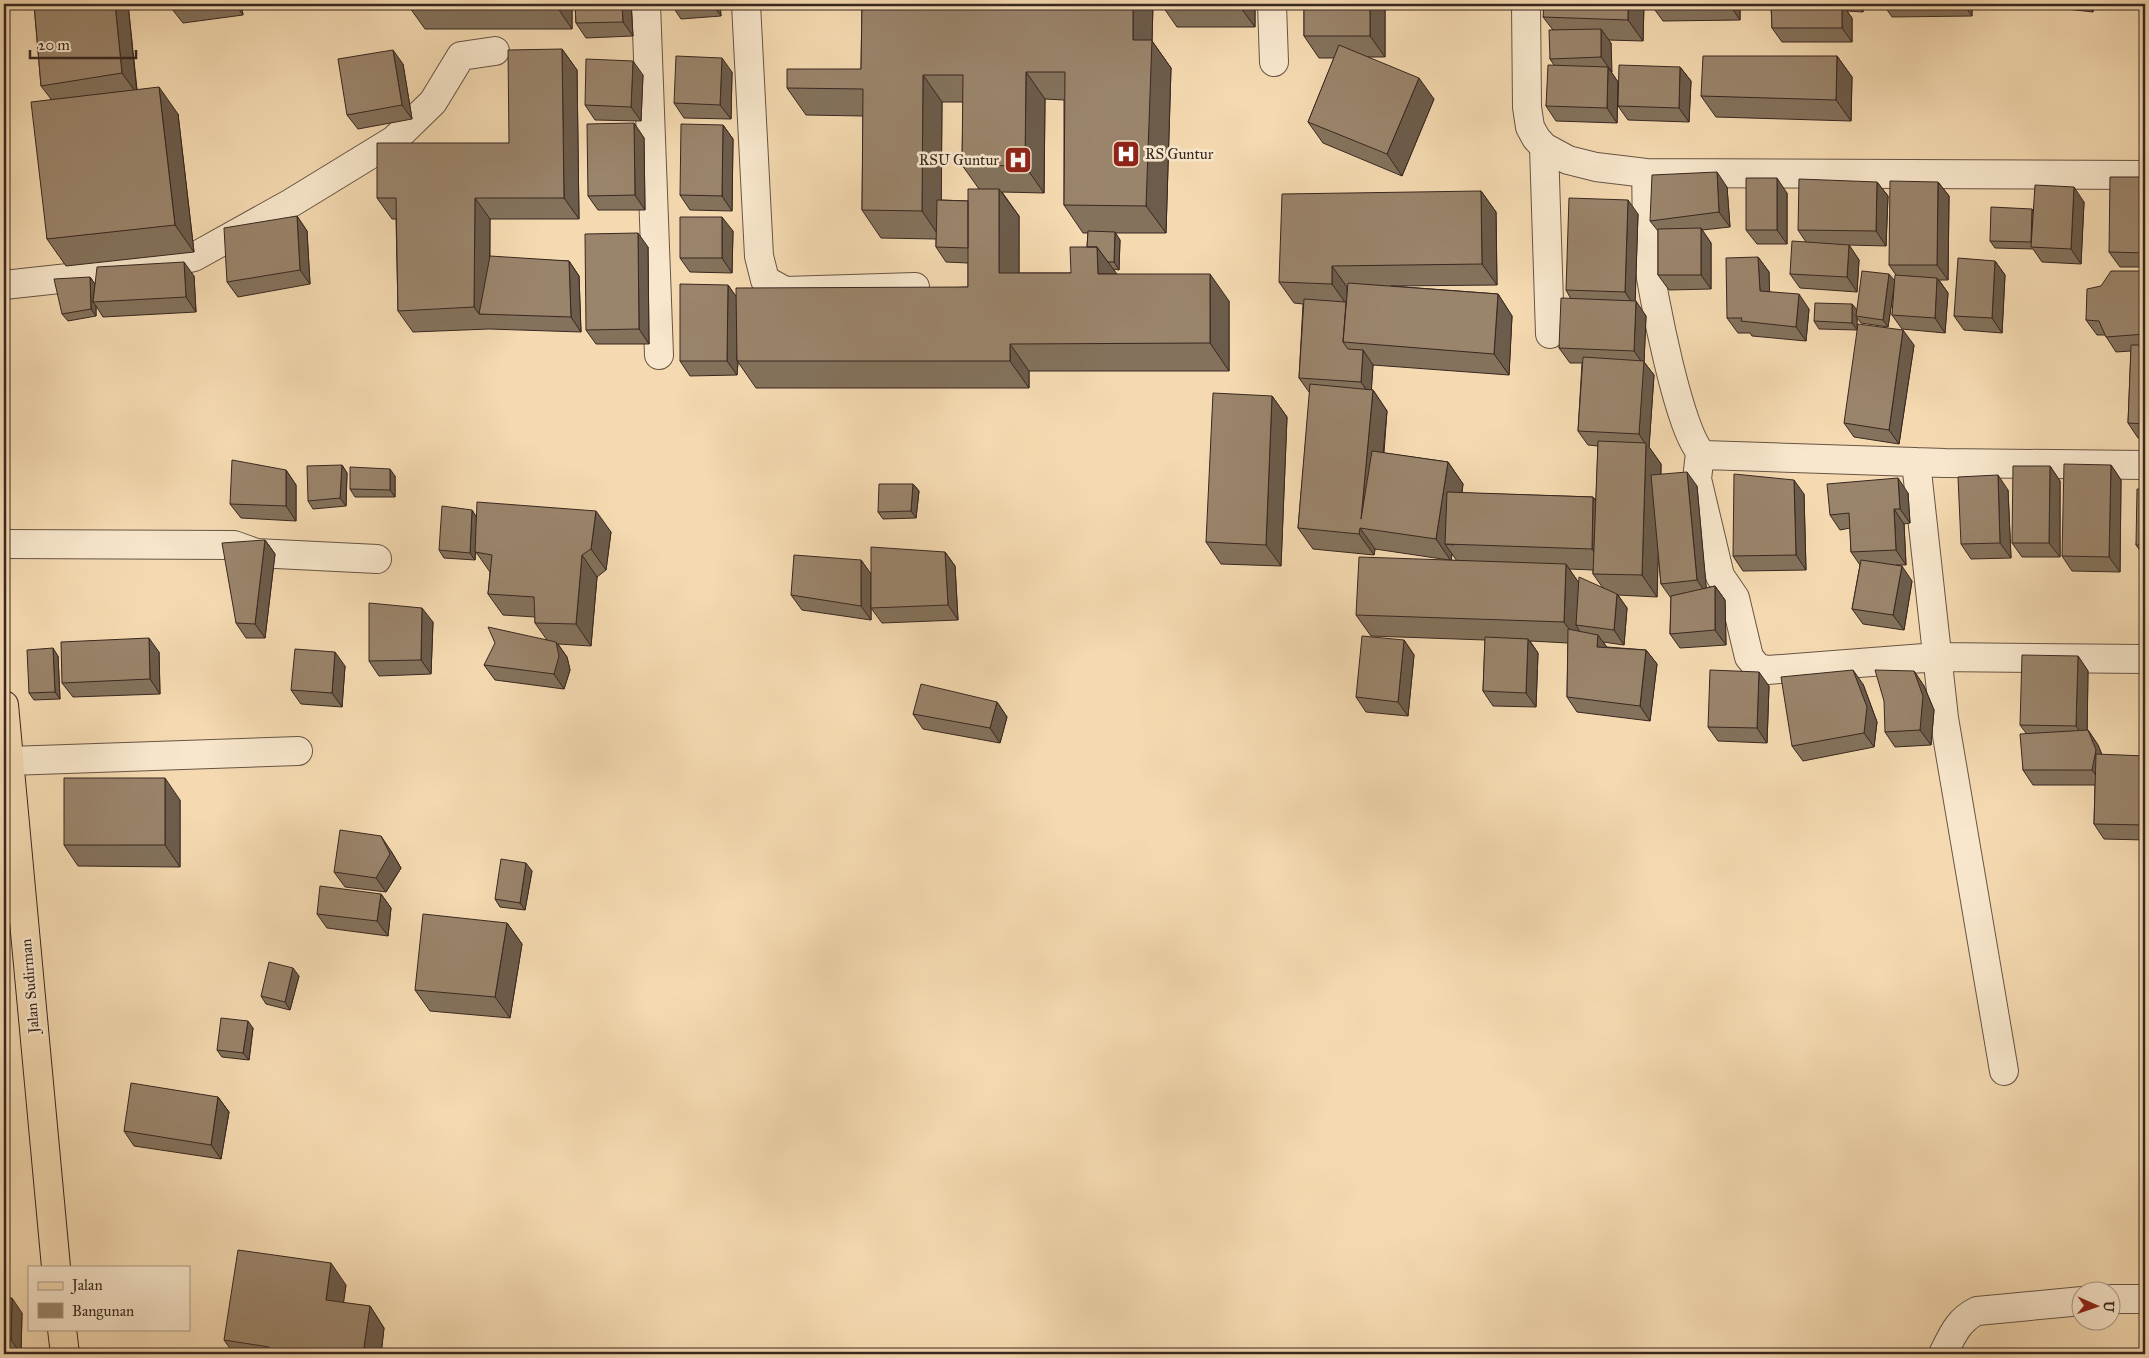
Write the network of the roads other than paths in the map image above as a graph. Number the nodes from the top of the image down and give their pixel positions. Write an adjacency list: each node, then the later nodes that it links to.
1 (646, 4): 13 (street)
2 (746, 4): 11 (street)
3 (1272, 4): 6 (street)
4 (1526, 4): 7 (street)
5 (495, 51): 10 (street)
6 (1274, 62)
7 (1544, 146): 8 (street); 12 (street)
8 (1646, 173): 9 (street); 14 (street)
9 (2145, 175)
10 (4, 285)
11 (915, 286)
12 (1550, 334)
13 (659, 355)
14 (1700, 453): 15 (street); 19 (street)
15 (1916, 462): 16 (street); 19 (street)
16 (2145, 465)
17 (4, 544): 18 (street)
18 (377, 559)
19 (1937, 657): 20 (street); 24 (street)
20 (2145, 659)
21 (4, 704): 23 (main road, Jalan Sudirman)
22 (298, 751): 23 (street)
23 (9, 762): 25 (main road, Jalan Sudirman)
24 (2004, 1071)
25 (56, 1266)
26 (2122, 1299): 27 (street)
27 (2145, 1299)
28 (2072, 1302): 31 (street)
29 (62, 1330): 30 (main road)
30 (65, 1354)
31 (1943, 1354)

